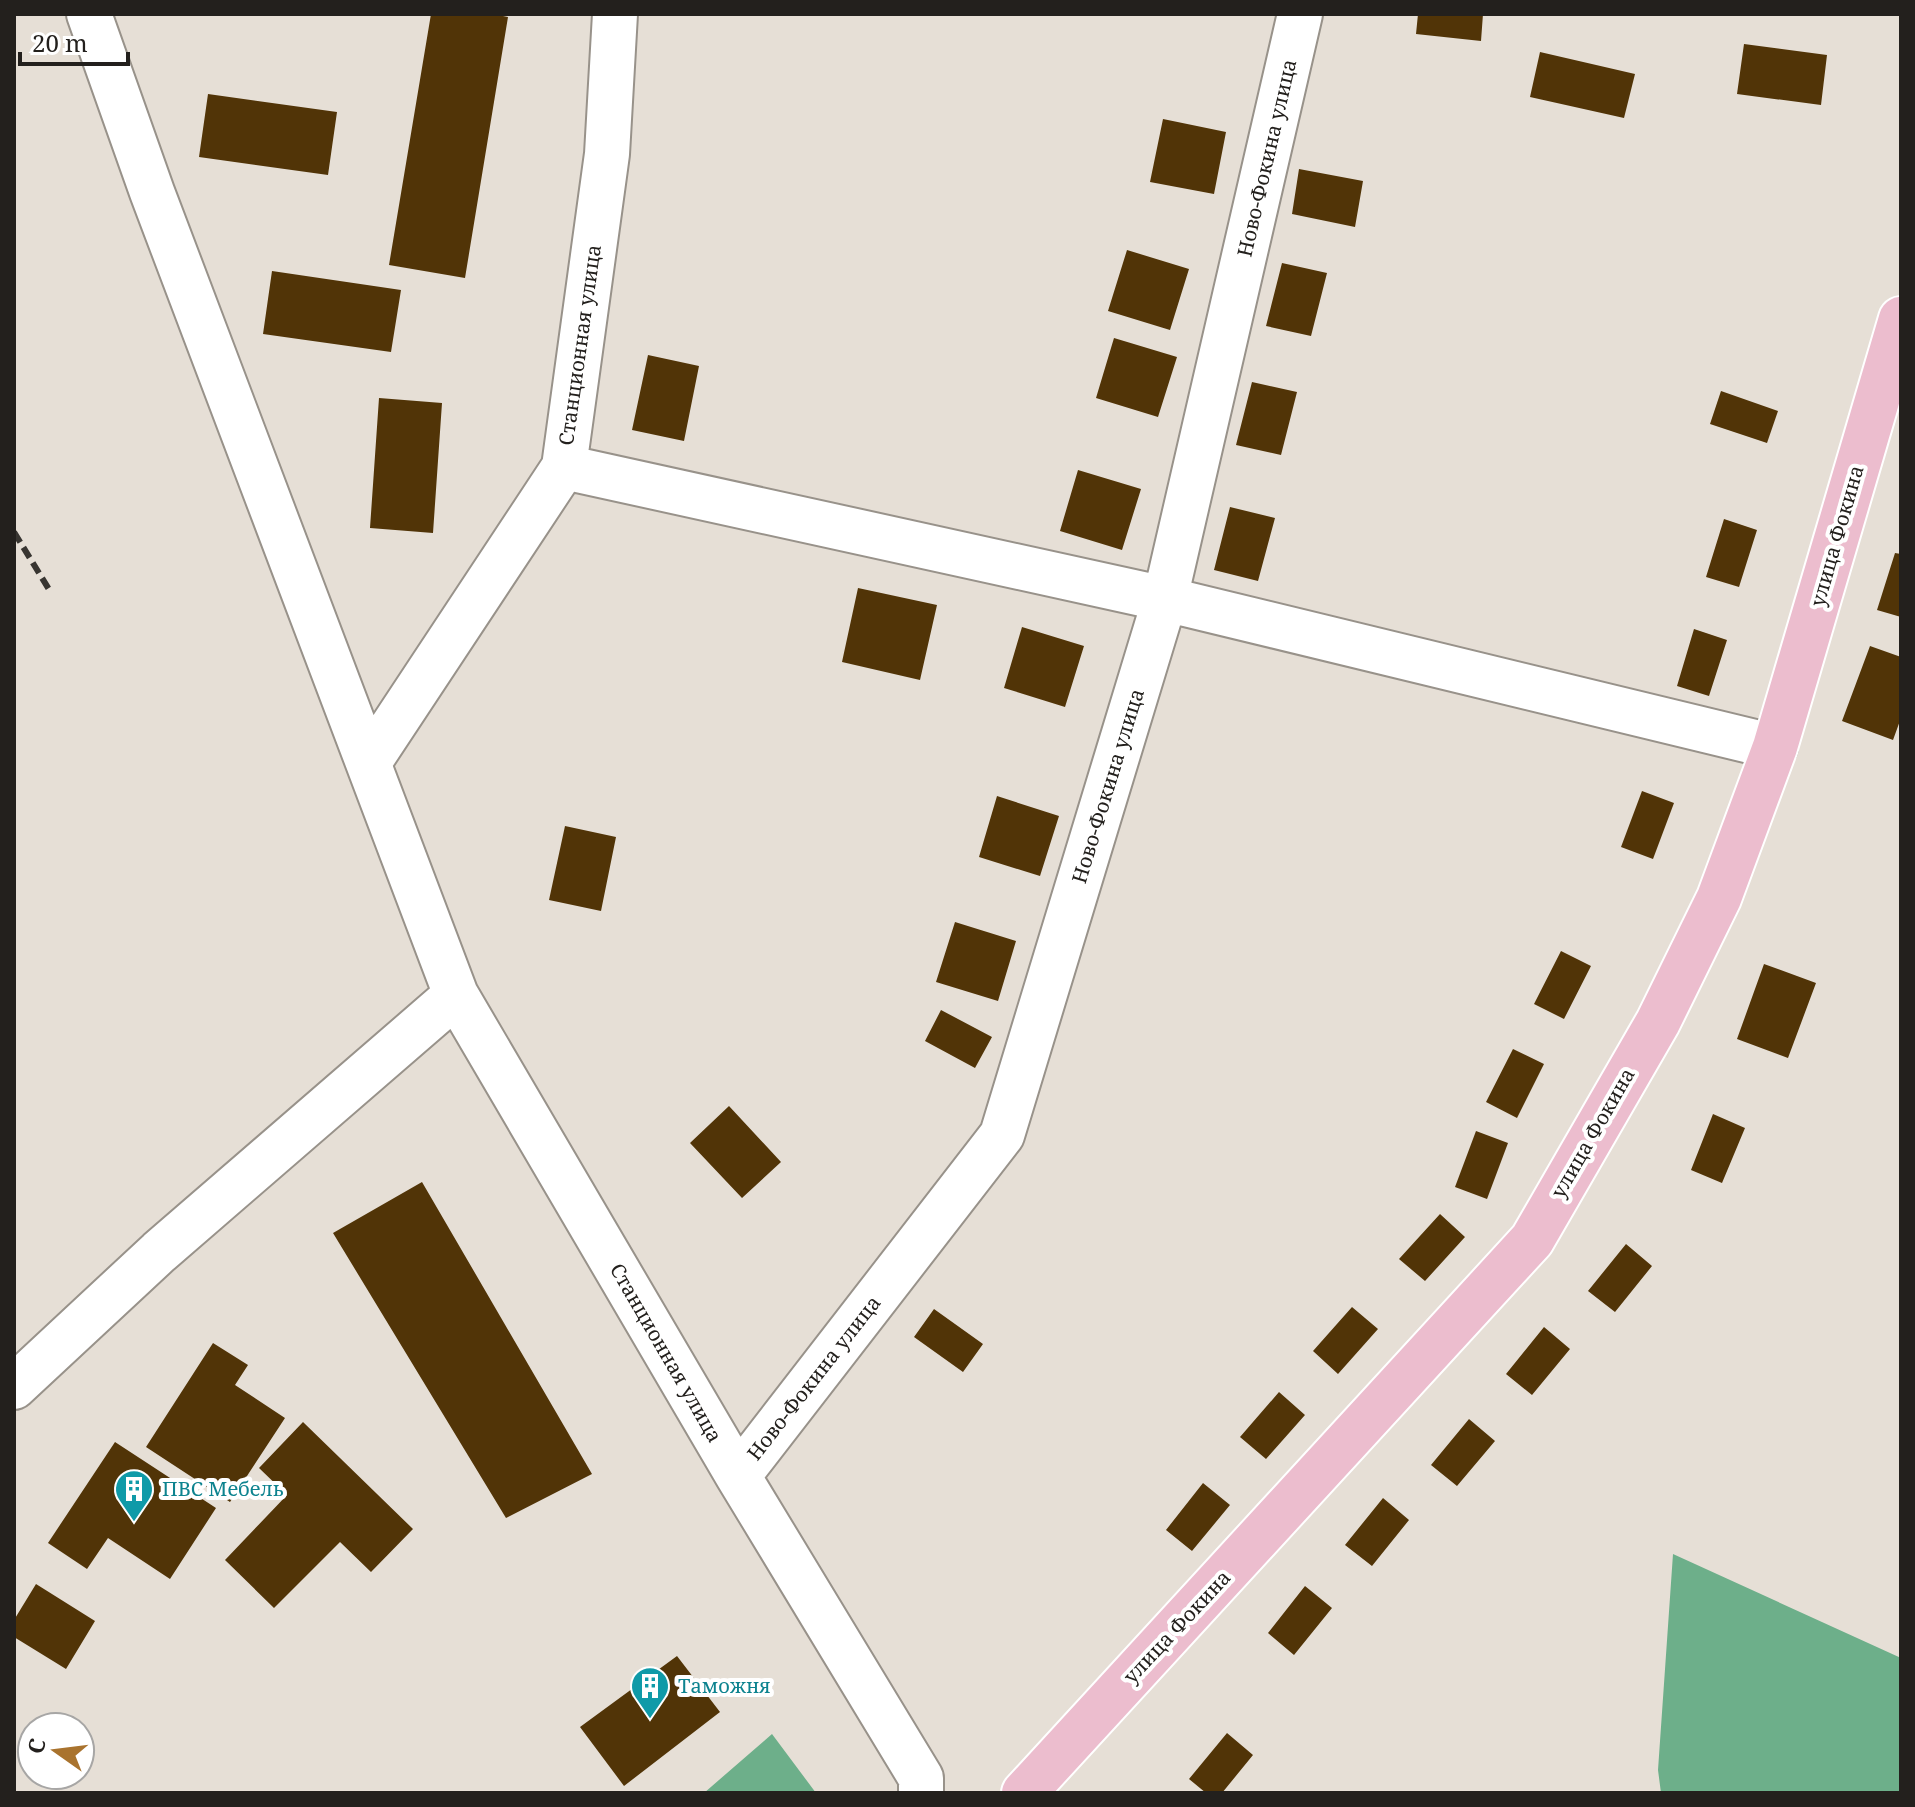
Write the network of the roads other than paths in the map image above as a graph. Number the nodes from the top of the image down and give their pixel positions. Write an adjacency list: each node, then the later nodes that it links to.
1 (89, 14): 8 (street, Станционная улица)
2 (615, 14): 5 (street, Станционная улица)
3 (1300, 14): 6 (street, Ново-Фокина улица)
4 (1901, 319): 7 (main road, улица Фокина)
5 (564, 467): 6 (street); 8 (street, Станционная улица)
6 (1165, 599): 7 (street); 11 (street, Ново-Фокина улица)
7 (1775, 747): 13 (main road, улица Фокина)
8 (369, 762): 9 (street, Станционная улица)
9 (456, 995): 10 (street); 11 (street, Станционная улица)
10 (14, 1387)
11 (738, 1476): 12 (street, Станционная улица)
12 (921, 1793)
13 (1024, 1793)

